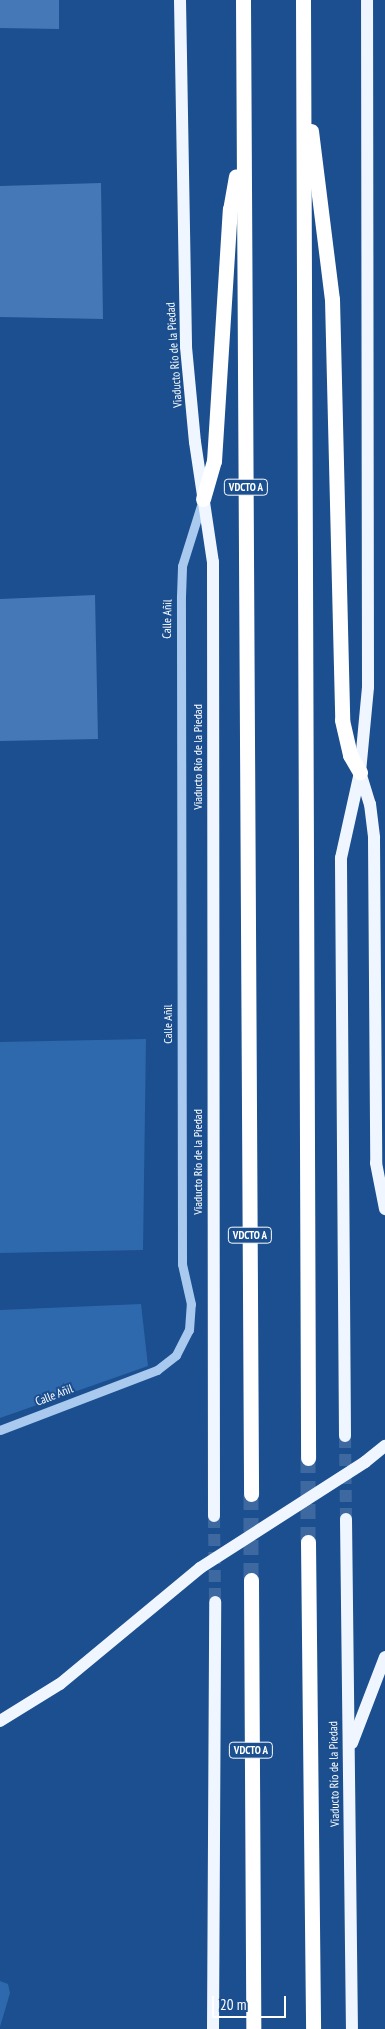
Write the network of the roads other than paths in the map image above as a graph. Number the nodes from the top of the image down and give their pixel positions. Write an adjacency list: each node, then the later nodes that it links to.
1 (180, 0): 7 (main road, Viaducto Río de la Piedad)
2 (242, 0): 6 (highway, VDCTO A)
3 (303, 0): 5 (highway)
4 (367, 0): 8 (main road)
5 (303, 80): 8 (highway); 13 (highway)
6 (242, 146): 7 (highway); 14 (highway, VDCTO A)
7 (203, 499): 10 (street, Calle Añil); 15 (main road, Viaducto Río de la Piedad)
8 (360, 772): 9 (main road); 11 (main road)
9 (385, 1209)
10 (0, 1430)
11 (345, 1436)
12 (385, 1446): 21 (main road, bridge)
13 (308, 1458)
14 (251, 1494)
15 (214, 1516)
16 (346, 1519): 22 (main road, Viaducto Río de la Piedad)
17 (308, 1542): 26 (highway, Viaducto Río de la Piedad)
18 (251, 1580): 25 (highway, VDCTO A)
19 (215, 1602): 23 (main road)
20 (385, 1657): 22 (main road)
21 (0, 1721)
22 (349, 1753): 27 (main road, Viaducto Río de la Piedad)
23 (214, 2023): 24 (street)
24 (205, 2029)
25 (253, 2029)
26 (313, 2029)
27 (352, 2029)

